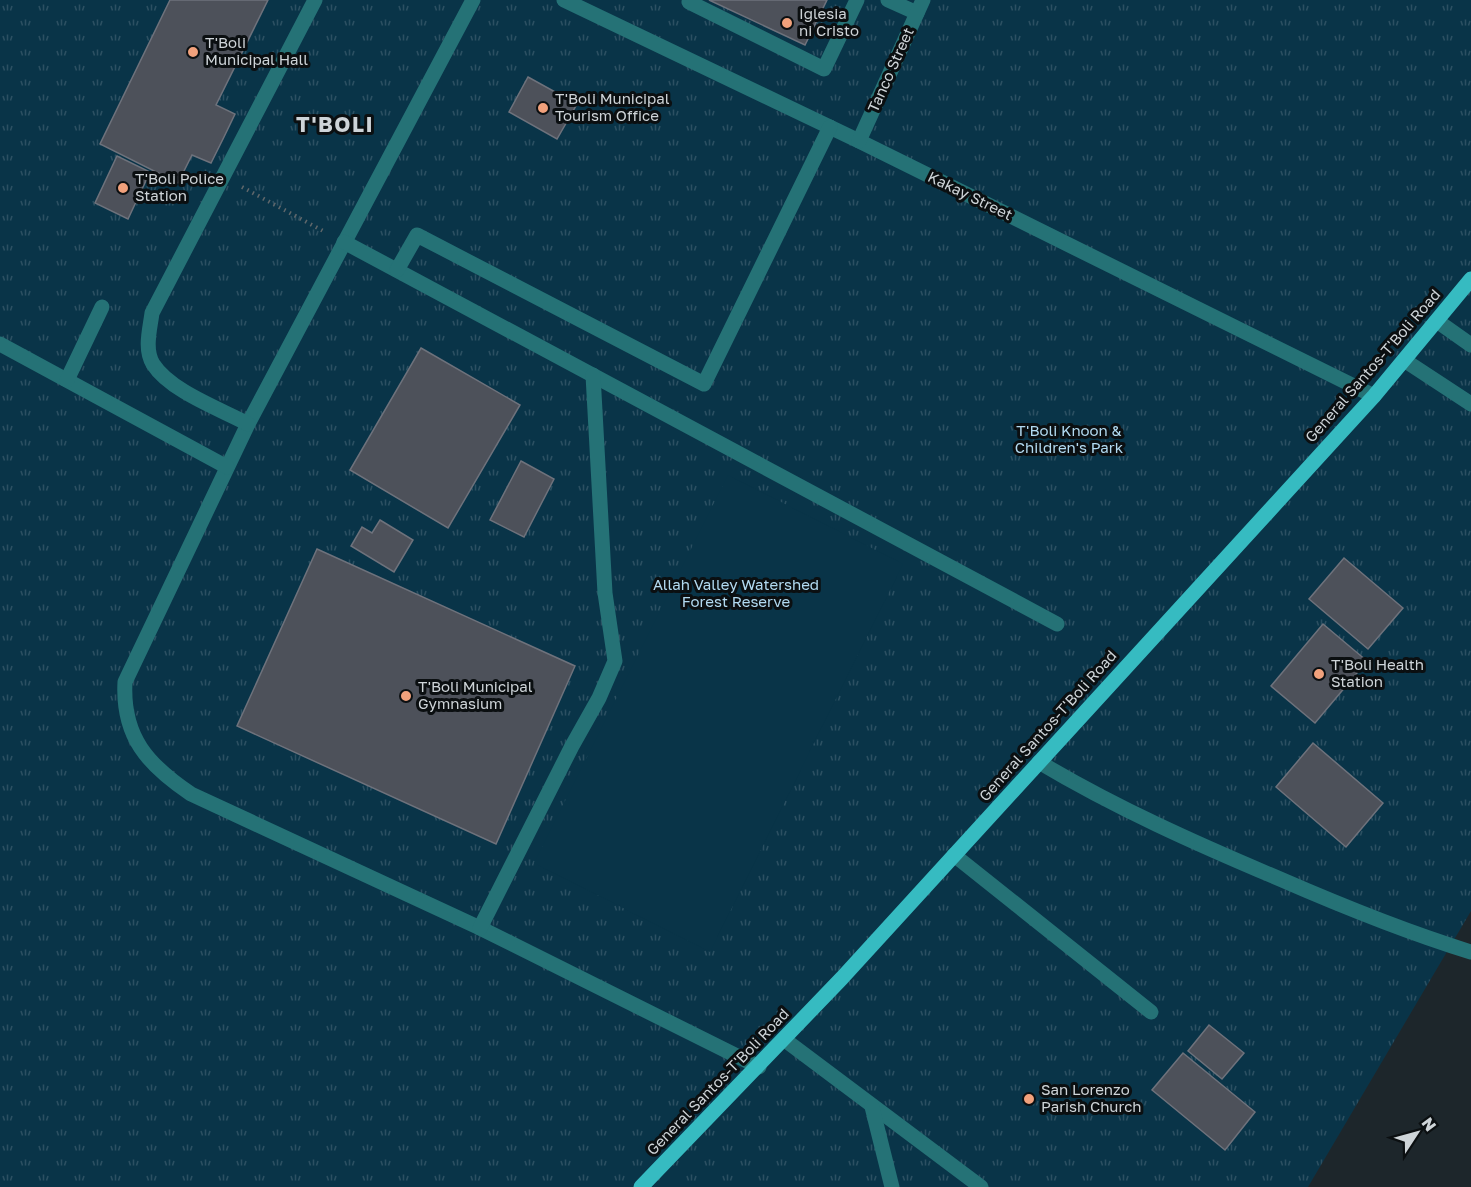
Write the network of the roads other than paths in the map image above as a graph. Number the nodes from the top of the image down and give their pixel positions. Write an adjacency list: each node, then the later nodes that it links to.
1 (315, 0): 22 (street)
2 (473, 0): 10 (street)
3 (564, 0): 8 (street, Kakay Street)
4 (690, 0): 5 (street)
5 (857, 0)
6 (888, 0): 7 (street)
7 (920, 6): 9 (street, Tanco Street)
8 (830, 127): 9 (street, Kakay Street); 11 (street)
9 (859, 141): 20 (street, Kakay Street)
10 (344, 242): 11 (street); 22 (street)
11 (397, 270): 18 (street)
12 (1471, 279): 14 (main road, General Santos-T'Boli Road)
13 (102, 307): 19 (street)
14 (1437, 321): 16 (street); 17 (main road, General Santos-T'Boli Road)
15 (0, 344): 19 (street)
16 (1471, 345)
17 (1404, 360): 20 (main road, General Santos-T'Boli Road); 21 (street)
18 (593, 375): 24 (street); 27 (street)
19 (67, 380): 23 (street)
20 (1374, 396): 25 (main road, General Santos-T'Boli Road)
21 (1471, 405)
22 (248, 424): 23 (street)
23 (227, 467): 27 (street)
24 (1057, 624)
25 (1039, 762): 26 (main road, General Santos-T'Boli Road); 28 (street)
26 (954, 855): 29 (street); 30 (main road, General Santos-T'Boli Road)
27 (480, 928): 31 (street)
28 (1471, 952)
29 (1151, 1012)
30 (785, 1040): 31 (main road, General Santos-T'Boli Road); 32 (street)
31 (759, 1067): 33 (main road, General Santos-T'Boli Road)
32 (872, 1107): 34 (street); 35 (street)
33 (641, 1187)
34 (892, 1187)
35 (981, 1187)

